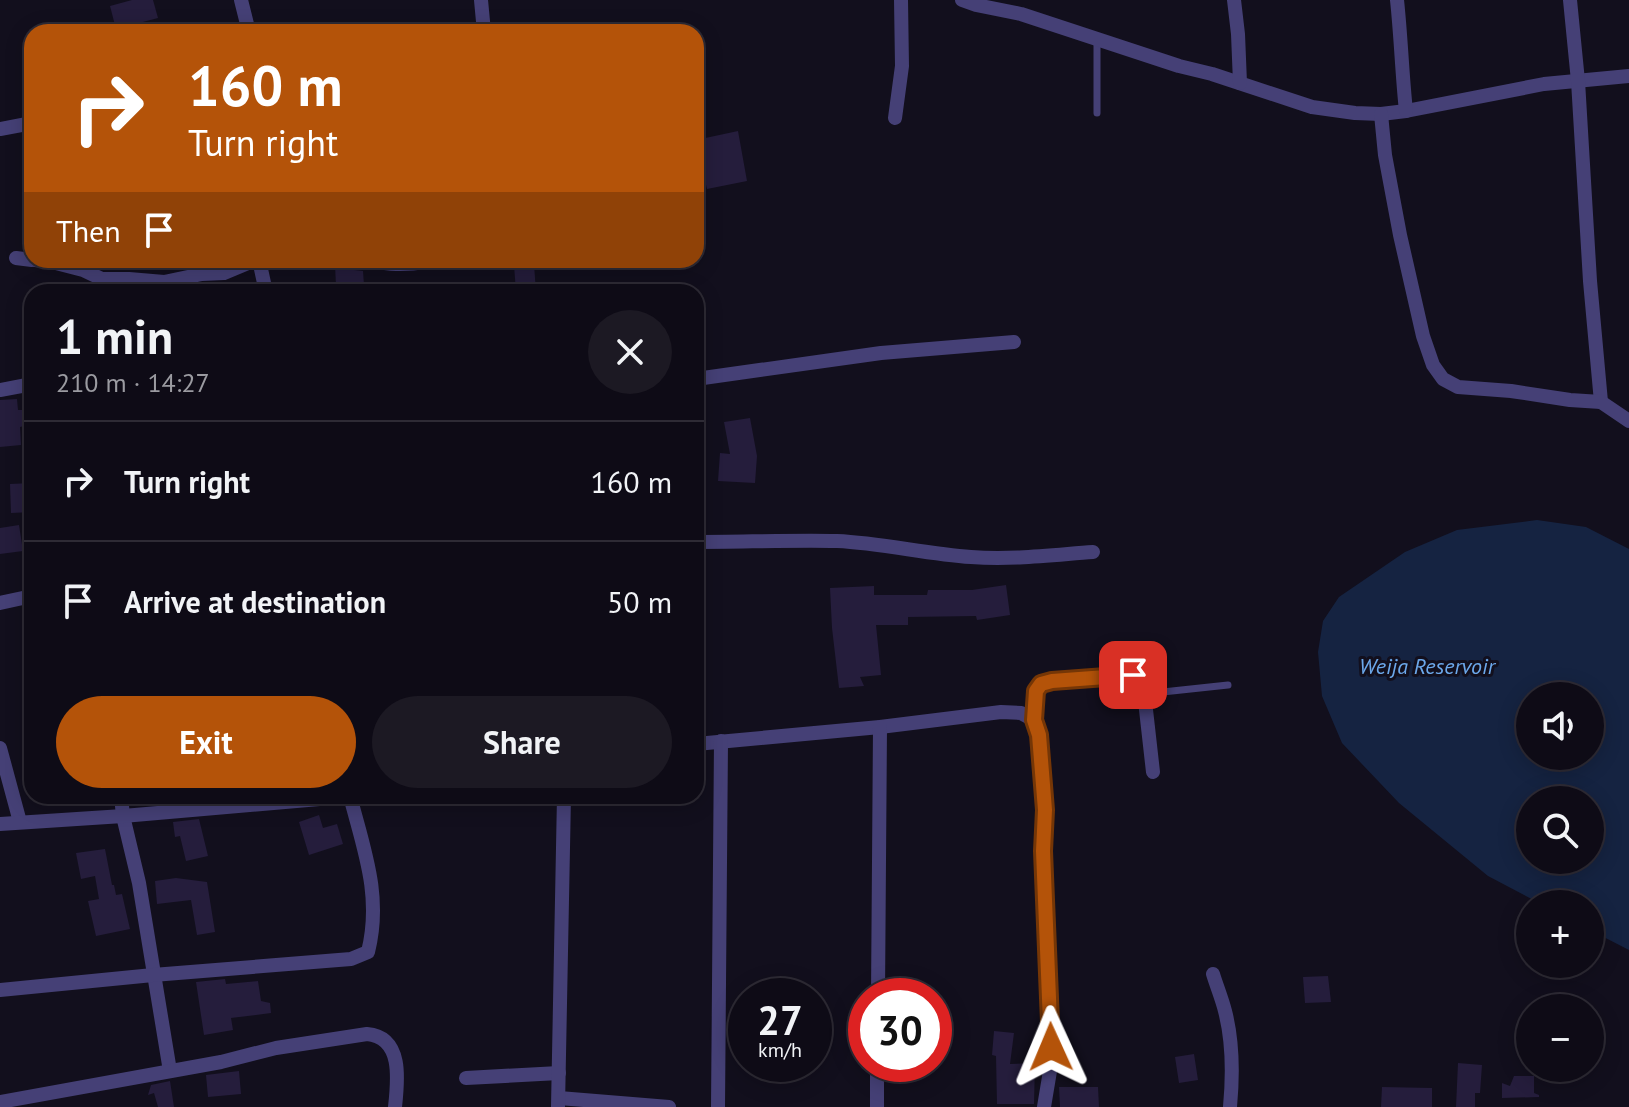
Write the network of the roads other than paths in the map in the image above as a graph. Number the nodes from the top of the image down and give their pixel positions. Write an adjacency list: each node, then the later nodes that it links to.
1 (241, 0): 8 (street)
2 (481, 0): 9 (street)
3 (901, 0): 17 (street)
4 (962, 0): 10 (street)
5 (1234, 0): 13 (street)
6 (1397, 0): 14 (street)
7 (1570, 0): 12 (street)
8 (247, 24)
9 (483, 24)
10 (1097, 38): 13 (street); 15 (lane)
11 (1629, 76): 12 (street)
12 (1578, 81): 14 (street); 28 (street)
13 (1240, 83): 16 (street)
14 (1406, 111): 16 (street)
15 (1097, 113)
16 (1381, 114): 28 (street)
17 (895, 118)
18 (24, 124): 19 (street)
19 (0, 129)
20 (16, 258): 21 (street)
21 (24, 259)
22 (75, 268): 23 (street)
23 (237, 268)
24 (1014, 342): 25 (street)
25 (704, 378)
26 (24, 386): 27 (street)
27 (0, 390)
28 (1601, 402): 29 (street)
29 (1629, 421)
30 (704, 542): 31 (street)
31 (1093, 552)
32 (24, 598): 33 (street)
33 (0, 603)
34 (1228, 685): 35 (lane)
35 (1144, 694): 36 (street); 41 (street)
36 (1034, 720): 37 (street); 63 (street)
37 (880, 727): 38 (street); 51 (street)
38 (721, 741): 39 (street); 61 (street)
39 (704, 743)
40 (0, 748): 47 (street)
41 (1153, 772)
42 (122, 804): 46 (street)
43 (260, 804): 46 (street)
44 (353, 804): 50 (street)
45 (564, 804): 54 (street)
46 (123, 816): 47 (street); 50 (street)
47 (20, 822): 48 (street)
48 (0, 824)
49 (1213, 974): 64 (street)
50 (153, 975): 52 (street); 53 (street)
51 (878, 978)
52 (0, 990)
53 (170, 1071): 57 (street); 59 (street)
54 (559, 1073): 55 (street); 58 (street)
55 (466, 1078)
56 (877, 1082): 62 (street)
57 (0, 1102)
58 (558, 1103): 60 (street)
59 (395, 1107)
60 (669, 1107)
61 (718, 1107)
62 (877, 1107)
63 (1044, 1107)
64 (1230, 1107)

